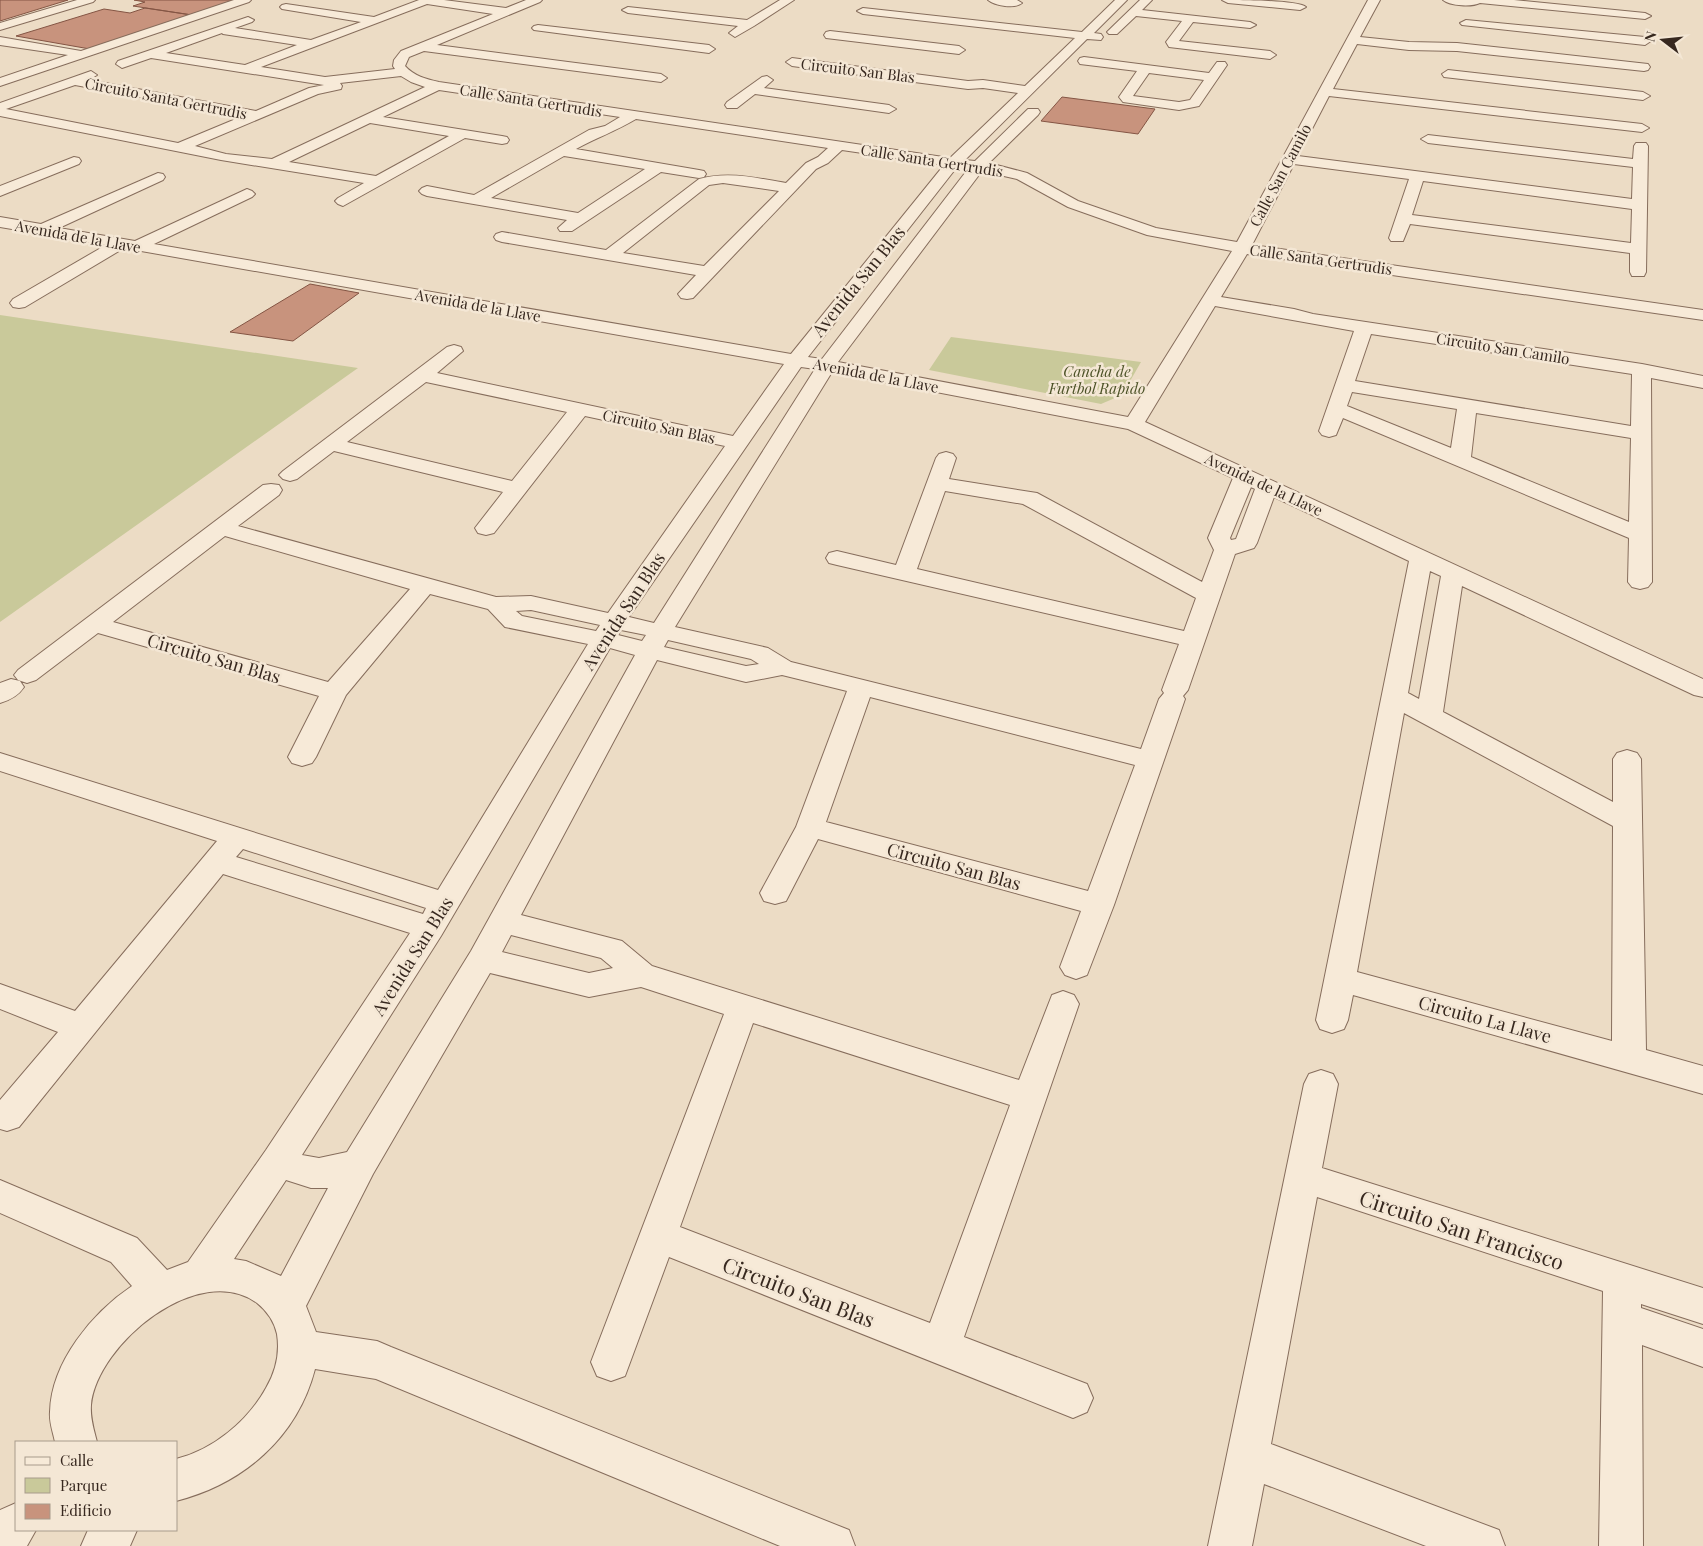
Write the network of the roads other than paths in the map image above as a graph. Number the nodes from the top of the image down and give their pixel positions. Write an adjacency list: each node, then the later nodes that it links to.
1 (89, 0): 31 (street)
2 (245, 0): 45 (street)
3 (306, 0): 26 (street)
4 (428, 0): 21 (street); 26 (street)
5 (453, 0): 21 (street)
6 (536, 0): 21 (street)
7 (648, 0): 28 (street)
8 (784, 0): 9 (street)
9 (788, 0): 28 (street)
10 (994, 0): 17 (street)
11 (1121, 0): 35 (street, Avenida San Blas)
12 (1146, 0): 23 (street)
13 (1228, 0): 19 (street)
14 (1374, 0): 36 (street, Calle San Camilo)
15 (1449, 0): 18 (street)
16 (876, 1): 35 (street)
17 (1018, 1): 22 (street)
18 (1477, 1): 43 (street); 43 (street)
19 (1269, 2): 20 (street)
20 (1300, 7)
21 (511, 10): 40 (street)
22 (1005, 12)
23 (1131, 14): 27 (street); 37 (street)
24 (1257, 15): 30 (street)
25 (248, 20): 33 (street, Circuito Santa Gertrudis)
26 (375, 20): 39 (street)
27 (1188, 21): 30 (street); 44 (street)
28 (750, 24): 41 (street)
29 (843, 25): 51 (street, Circuito San Blas)
30 (1250, 25): 44 (street)
31 (0, 27)
32 (538, 28): 34 (street)
33 (222, 29): 39 (street, Circuito Santa Gertrudis); 46 (street, Circuito Santa Gertrudis)
34 (576, 33): 41 (street); 48 (street)
35 (1082, 37): 37 (street); 68 (street, Avenida San Blas)
36 (1353, 38): 50 (street); 69 (street, Calle San Camilo)
37 (1105, 40): 57 (street)
38 (0, 41): 45 (street)
39 (313, 44): 56 (street)
40 (427, 45): 48 (street); 58 (street)
41 (709, 49): 49 (street)
42 (808, 50): 54 (street, Circuito San Blas)
43 (1644, 50): 50 (street); 50 (street); 78 (street)
44 (1232, 51): 47 (street)
45 (82, 54): 62 (street)
46 (150, 54): 52 (street, Circuito Santa Gertrudis); 56 (street, Circuito Santa Gertrudis)
47 (1270, 55)
48 (523, 58): 65 (street)
49 (693, 58)
50 (1452, 61): 64 (street)
51 (946, 62)
52 (122, 64)
53 (1221, 65): 59 (street)
54 (784, 68): 60 (street, Circuito San Blas); 66 (street, Circuito San Blas)
55 (105, 70): 61 (street, Circuito Santa Gertrudis)
56 (244, 70): 58 (street, Circuito Santa Gertrudis)
57 (1144, 70): 59 (street); 59 (street)
58 (404, 73): 63 (street, Calle Santa Gertrudis); 76 (street, Circuito Santa Gertrudis)
59 (1212, 77)
60 (924, 79): 67 (street, Circuito San Blas); 68 (street, Circuito San Blas)
61 (74, 81): 72 (street, Circuito Santa Gertrudis); 76 (street, Circuito Santa Gertrudis)
62 (0, 82)
63 (444, 87): 74 (street, Calle Santa Gertrudis); 79 (street); 81 (street)
64 (1444, 87)
65 (641, 90)
66 (752, 90): 71 (street, Circuito San Blas); 80 (street, Circuito San Blas)
67 (910, 91)
68 (1026, 92): 93 (street, Avenida San Blas)
69 (1324, 94): 75 (street); 92 (street, Calle San Camilo)
70 (1044, 100): 98 (street, Avenida San Blas)
71 (732, 105)
72 (0, 107)
73 (0, 112): 88 (street)
74 (616, 112): 77 (street, Calle Santa Gertrudis); 82 (street)
75 (1436, 113): 78 (street); 84 (street)
76 (258, 115): 88 (street, Circuito Santa Gertrudis)
77 (634, 115): 82 (street); 86 (street, Calle Santa Gertrudis)
78 (1642, 118): 95 (street)
79 (368, 119): 81 (street); 94 (street)
80 (876, 120)
81 (384, 121): 83 (street)
82 (594, 133): 89 (street)
83 (462, 134): 85 (street); 102 (street)
84 (1428, 139): 90 (street); 95 (street)
85 (502, 140)
86 (821, 143): 87 (street, Calle Santa Gertrudis); 96 (street)
87 (838, 146): 93 (street, Calle Santa Gertrudis); 96 (street)
88 (179, 148): 94 (street)
89 (561, 151): 97 (street); 107 (street)
90 (1423, 154)
91 (74, 160): 104 (street)
92 (1288, 161): 101 (street); 119 (street, Calle San Camilo)
93 (953, 163): 98 (street, Calle Santa Gertrudis); 130 (street, Avenida San Blas)
94 (274, 164): 102 (street)
95 (1641, 164): 109 (street)
96 (810, 166): 103 (street)
97 (659, 167): 99 (street); 110 (street)
98 (977, 167): 119 (street, Calle Santa Gertrudis); 131 (street, Avenida San Blas)
99 (699, 174)
100 (158, 177): 113 (street)
101 (1416, 178): 109 (street); 111 (street)
102 (378, 181): 108 (street)
103 (789, 188): 121 (street); 122 (street)
104 (0, 191)
105 (427, 191): 107 (street)
106 (247, 194): 118 (street)
107 (476, 200): 110 (street)
108 (342, 201)
109 (1640, 205): 120 (street)
110 (581, 218): 114 (street)
111 (1403, 218): 116 (street); 120 (street)
112 (0, 222): 113 (street, Avenida de la Llave)
113 (33, 228): 117 (street); 118 (street, Avenida de la Llave)
114 (554, 236)
115 (502, 237): 121 (street)
116 (1397, 238)
117 (0, 240)
118 (129, 245): 125 (street); 130 (street, Avenida de la Llave)
119 (1242, 248): 126 (street, Calle San Camilo); 127 (street, Calle Santa Gertrudis)
120 (1638, 249): 123 (street)
121 (610, 255): 122 (street)
122 (708, 272): 124 (street)
123 (1638, 272)
124 (687, 294)
125 (18, 303)
126 (1206, 305): 128 (street, Circuito San Camilo); 139 (street, Calle San Camilo)
127 (1703, 315)
128 (1364, 327): 132 (street, Circuito San Camilo); 135 (street)
129 (454, 351): 133 (street)
130 (796, 360): 131 (street, Avenida de la Llave); 142 (street, Avenida San Blas)
131 (826, 366): 139 (street, Avenida de la Llave); 166 (street, Avenida San Blas)
132 (1642, 370): 134 (street, Circuito San Camilo); 141 (street)
133 (422, 375): 138 (street, Circuito San Blas); 143 (street)
134 (1703, 382)
135 (1344, 385): 136 (street); 137 (street)
136 (1467, 405): 141 (street); 145 (street)
137 (1336, 408): 140 (street); 145 (street)
138 (580, 409): 142 (street, Circuito San Blas); 150 (street, Circuito San Blas)
139 (1134, 424): 147 (street, Avenida de la Llave)
140 (1328, 431)
141 (1642, 434): 154 (street)
142 (738, 443): 164 (street, Avenida San Blas)
143 (330, 444): 146 (street); 150 (street)
144 (946, 458): 148 (street)
145 (1460, 459): 154 (street)
146 (290, 475)
147 (1245, 476): 149 (street, Avenida de la Llave); 155 (street)
148 (937, 483): 159 (street); 162 (street)
149 (1267, 486): 155 (street); 157 (street, Avenida de la Llave)
150 (516, 489): 153 (street, Circuito San Blas)
151 (271, 490): 152 (street)
152 (221, 528): 161 (street); 163 (street)
153 (486, 528)
154 (1641, 534): 160 (street)
155 (1225, 550): 162 (street)
156 (837, 558): 159 (street)
157 (1421, 558): 158 (street, Avenida de la Llave); 171 (street)
158 (1453, 572): 169 (street, Avenida de la Llave); 172 (street)
159 (904, 574): 165 (street)
160 (1640, 582)
161 (425, 586): 164 (street); 170 (street)
162 (1209, 595): 165 (street)
163 (94, 624): 167 (street); 170 (street, Circuito San Blas)
164 (608, 629): 166 (street); 182 (street, Avenida San Blas)
165 (1193, 640): 175 (street)
166 (656, 641): 168 (street); 184 (street, Avenida San Blas)
167 (13, 685)
168 (861, 687): 175 (street); 178 (street)
169 (1703, 689)
170 (334, 692): 173 (street)
171 (1395, 698): 172 (street); 189 (street)
172 (1429, 716): 177 (street)
173 (302, 757)
174 (1627, 759): 177 (street)
175 (1150, 760): 183 (street)
176 (0, 762): 179 (street)
177 (1628, 822): 195 (street)
178 (810, 827): 181 (street); 183 (street, Circuito San Blas)
179 (238, 837): 180 (street); 182 (street)
180 (217, 862): 185 (street); 194 (street)
181 (775, 893)
182 (445, 904): 185 (street, Avenida San Blas)
183 (1099, 905): 187 (street)
184 (502, 920): 186 (street, Avenida San Blas); 188 (street)
185 (430, 928): 200 (street, Avenida San Blas)
186 (482, 958): 188 (street); 201 (street, Avenida San Blas)
187 (1076, 967)
188 (641, 975): 192 (street)
189 (1340, 980): 193 (street); 195 (street, Circuito La Llave)
190 (0, 996): 194 (street)
191 (1063, 1004): 198 (street)
192 (743, 1007): 198 (street); 204 (street)
193 (1332, 1020)
194 (80, 1027): 199 (street)
195 (1629, 1059): 196 (street, Circuito La Llave)
196 (1703, 1080)
197 (1320, 1084): 202 (street)
198 (1030, 1097): 211 (street)
199 (7, 1117)
200 (279, 1161): 201 (street); 205 (street, Avenida San Blas)
201 (360, 1163): 208 (street, Avenida San Blas)
202 (1302, 1177): 206 (street, Circuito San Francisco); 217 (street)
203 (0, 1196): 207 (street)
204 (658, 1236): 211 (street, Circuito San Blas); 214 (street)
205 (200, 1277): 207 (street); 208 (street)
206 (1622, 1280): 209 (street, Circuito San Francisco); 210 (street)
207 (161, 1290): 216 (street)
208 (286, 1305): 212 (street)
209 (1703, 1306)
210 (1622, 1320): 213 (street); 226 (street)
211 (941, 1346): 215 (street, Circuito San Blas)
212 (298, 1348): 218 (street); 223 (street)
213 (1703, 1348)
214 (612, 1362)
215 (1073, 1398)
216 (76, 1441)
217 (1249, 1457): 224 (street); 225 (street)
218 (178, 1480)
219 (15, 1526): 221 (street)
220 (114, 1531): 222 (street)
221 (0, 1546)
222 (103, 1546)
223 (833, 1546)
224 (1230, 1546)
225 (1483, 1546)
226 (1621, 1546)

